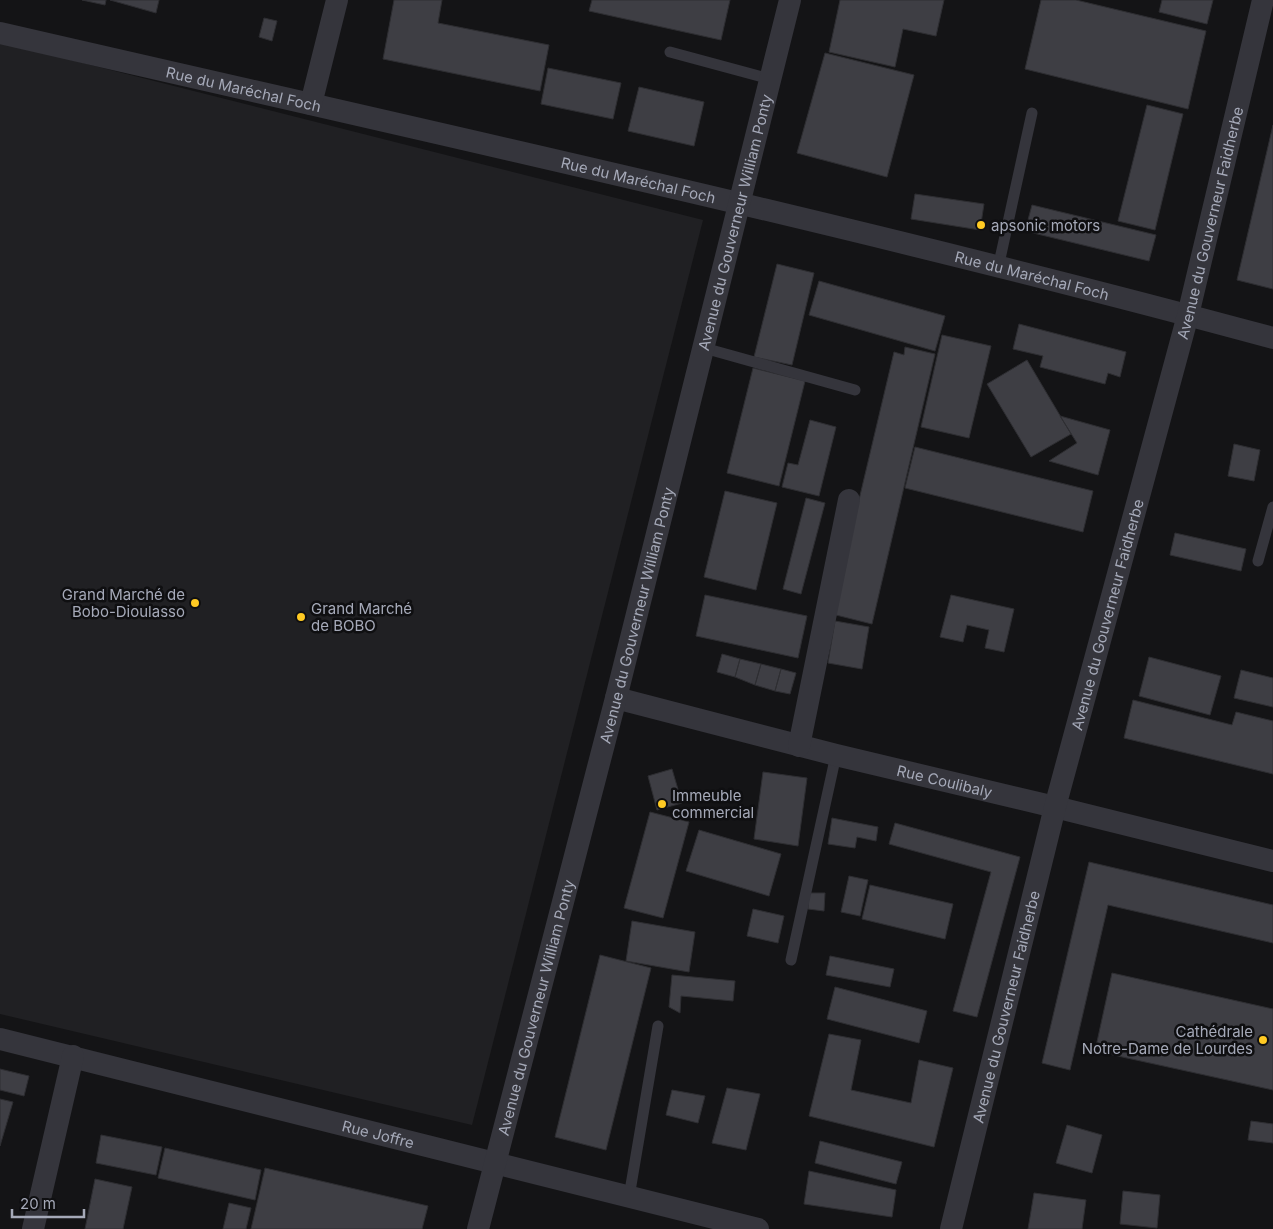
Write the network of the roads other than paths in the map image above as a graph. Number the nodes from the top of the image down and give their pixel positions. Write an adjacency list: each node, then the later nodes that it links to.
1 (337, 0): 7 (street)
2 (790, 0): 6 (street, Avenue du Gouverneur William Ponty)
3 (1263, 0): 11 (street, Avenue du Gouverneur Faidherbe)
4 (0, 33): 7 (street, Rue du Maréchal Foch)
5 (670, 52): 6 (lane)
6 (770, 79): 9 (street, Avenue du Gouverneur William Ponty)
7 (311, 104): 9 (street, Rue du Maréchal Foch)
8 (1032, 113): 10 (lane)
9 (740, 203): 10 (street, Rue du Maréchal Foch); 13 (street, Avenue du Gouverneur William Ponty)
10 (998, 268): 11 (street, Rue du Maréchal Foch)
11 (1188, 315): 12 (street, Rue du Maréchal Foch); 21 (street, Avenue du Gouverneur Faidherbe)
12 (1273, 338)
13 (704, 348): 14 (lane); 18 (street, Avenue du Gouverneur William Ponty)
14 (855, 390)
15 (849, 500): 19 (street)
16 (1273, 506): 17 (lane)
17 (1258, 561)
18 (616, 698): 19 (street, Rue Coulibaly); 27 (street, Avenue du Gouverneur William Ponty)
19 (799, 746): 20 (street, Rue Coulibaly)
20 (836, 755): 21 (street, Rue Coulibaly); 23 (lane)
21 (1055, 807): 22 (street, Rue Coulibaly); 32 (street, Avenue du Gouverneur Faidherbe)
22 (1273, 861)
23 (791, 960)
24 (658, 1026): 28 (lane)
25 (0, 1039): 26 (street, Rue Joffre)
26 (73, 1056): 27 (street, Rue Joffre); 29 (street)
27 (495, 1163): 28 (street, Rue Joffre); 30 (street, Avenue du Gouverneur William Ponty)
28 (629, 1197): 31 (street, Rue Joffre)
29 (33, 1229)
30 (478, 1229)
31 (758, 1229)
32 (951, 1229)

